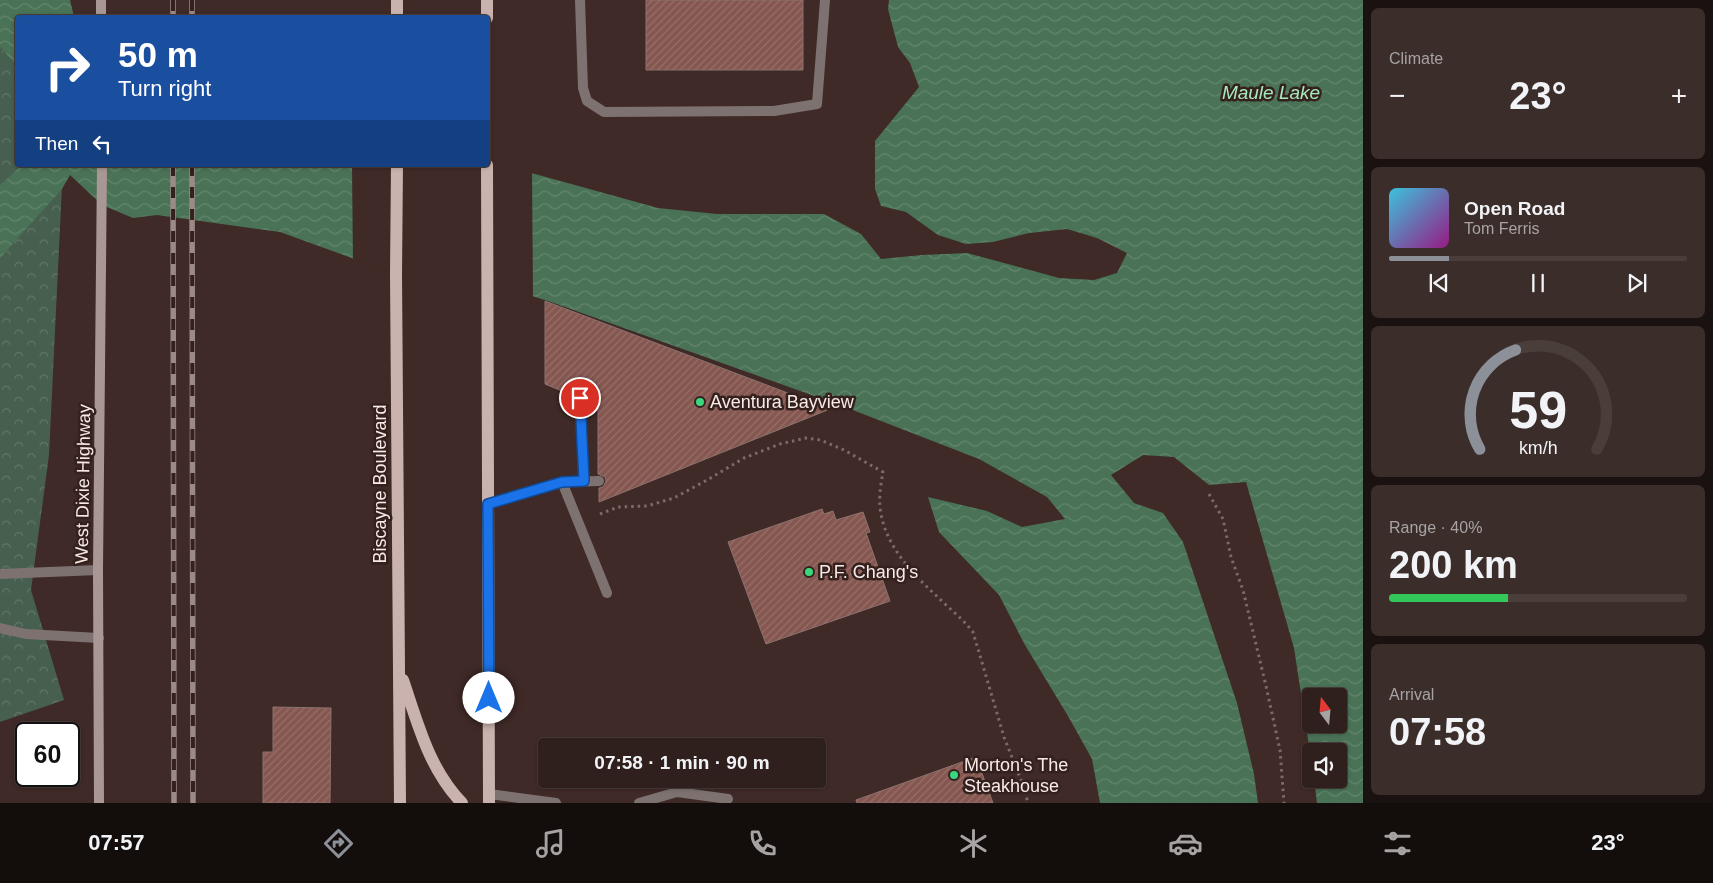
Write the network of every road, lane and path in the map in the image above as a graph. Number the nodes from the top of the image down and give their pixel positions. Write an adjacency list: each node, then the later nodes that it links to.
1 (101, 0): 6 (street)
2 (397, 0): 7 (main road)
3 (487, 0): 8 (main road)
4 (580, 0): 5 (lane)
5 (825, 0)
6 (101, 15)
7 (397, 15)
8 (487, 15)
9 (102, 167): 19 (street, West Dixie Highway)
10 (397, 167): 24 (main road, Biscayne Boulevard)
11 (487, 167): 17 (main road)
12 (580, 398): 13 (lane)
13 (584, 481): 14 (lane); 15 (lane)
14 (598, 481)
15 (562, 482): 17 (lane); 21 (lane)
16 (1209, 494): 33 (path)
17 (488, 504): 25 (main road)
18 (600, 514): 32 (path)
19 (98, 570): 20 (lane); 23 (street, West Dixie Highway)
20 (0, 574)
21 (607, 593)
22 (0, 628): 23 (lane)
23 (100, 638): 26 (street, West Dixie Highway)
24 (399, 668): 27 (main road, Biscayne Boulevard); 28 (main road)
25 (489, 799): 29 (lane)
26 (99, 803)
27 (400, 803)
28 (462, 803)
29 (556, 803)
30 (639, 803): 31 (lane)
31 (716, 803)
32 (1028, 803)
33 (1284, 803)

